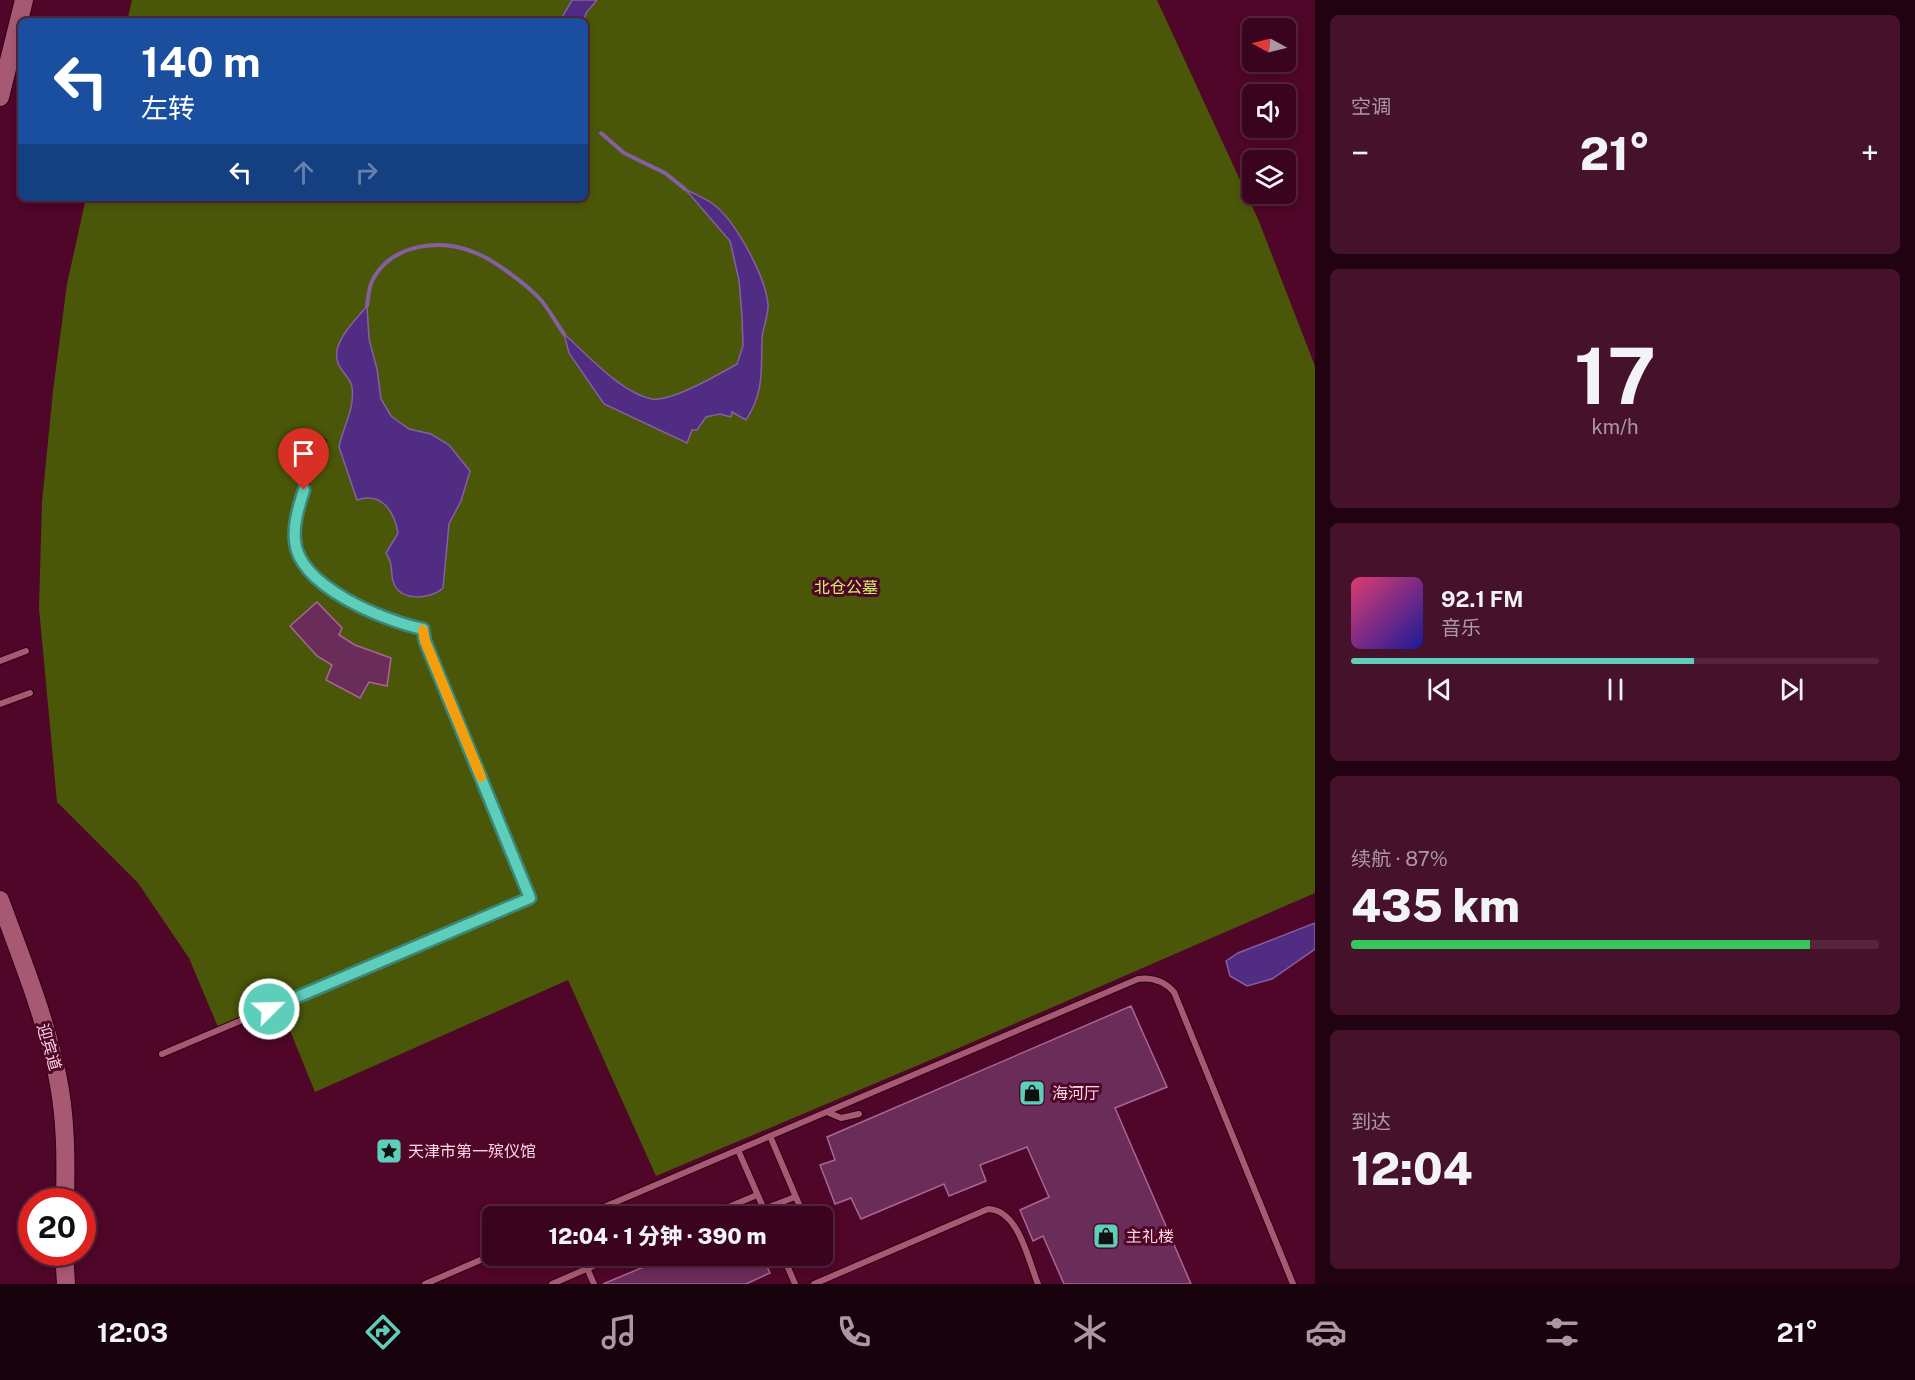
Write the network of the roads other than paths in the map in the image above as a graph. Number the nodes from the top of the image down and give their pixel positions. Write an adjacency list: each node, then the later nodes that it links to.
1 (24, 0): 2 (street)
2 (20, 18)
3 (18, 24): 4 (street)
4 (0, 97)
5 (323, 442): 11 (lane)
6 (26, 651): 7 (lane)
7 (0, 661)
8 (30, 693): 9 (lane)
9 (0, 704)
10 (0, 900): 16 (street, 迎宾道)
11 (162, 1054)
12 (827, 1112): 13 (lane); 14 (lane); 36 (lane)
13 (859, 1114)
14 (770, 1136): 15 (lane); 18 (lane)
15 (738, 1150): 17 (lane); 19 (lane)
16 (65, 1188)
17 (757, 1195): 20 (lane); 21 (lane)
18 (795, 1197): 22 (lane); 23 (lane)
19 (606, 1206)
20 (731, 1206)
21 (762, 1206)
22 (772, 1206)
23 (799, 1206)
24 (482, 1259): 30 (lane)
25 (65, 1266): 29 (street)
26 (592, 1266): 28 (lane)
27 (787, 1266): 33 (lane)
28 (587, 1268): 31 (lane); 32 (lane)
29 (66, 1284)
30 (425, 1284)
31 (552, 1284)
32 (594, 1284)
33 (795, 1284)
34 (814, 1284): 35 (lane)
35 (1038, 1284)
36 (1293, 1284)

